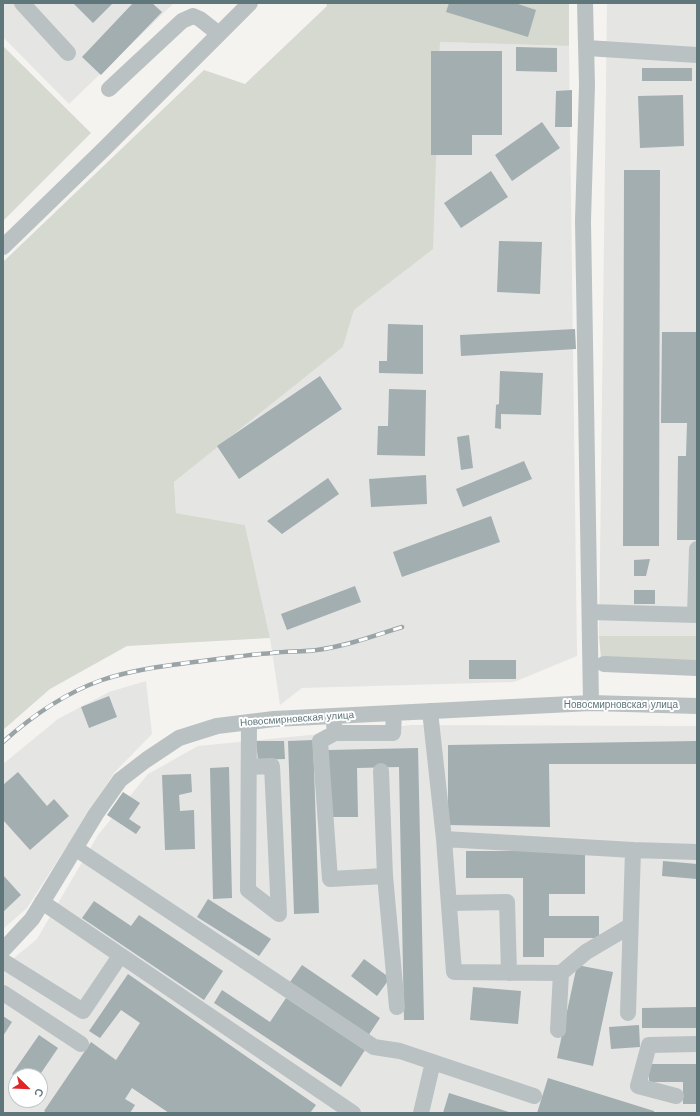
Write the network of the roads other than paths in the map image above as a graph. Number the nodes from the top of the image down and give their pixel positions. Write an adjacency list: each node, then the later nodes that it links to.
1 (22, 3): 6 (street)
2 (250, 3): 4 (street)
3 (585, 3): 5 (street)
4 (219, 34): 8 (street); 9 (street)
5 (587, 48): 7 (street); 11 (street)
6 (68, 53)
7 (697, 55)
8 (109, 89)
9 (3, 247)
10 (697, 549): 12 (street)
11 (590, 612): 12 (street); 15 (street)
12 (696, 615)
13 (604, 664): 14 (street)
14 (697, 668)
15 (591, 704): 16 (street, Новосмирновская улица); 17 (street, Новосмирновская улица)
16 (697, 706)
17 (430, 712): 18 (street, Новосмирновская улица); 24 (street)
18 (394, 713): 19 (street, Новосмирновская улица); 21 (street)
19 (333, 716): 20 (street, Новосмирновская улица); 21 (street)
20 (249, 722): 22 (street); 25 (street, Новосмирновская улица)
21 (335, 733): 28 (street)
22 (249, 767): 22 (street)
23 (381, 771): 28 (street)
24 (444, 839): 26 (street); 30 (street)
25 (75, 848): 29 (street, Новосмирновская улица); 43 (street)
26 (633, 850): 27 (street); 31 (street)
27 (697, 852)
28 (385, 876): 38 (street)
29 (42, 902): 32 (street, Новосмирновская улица); 33 (street)
30 (449, 903): 35 (street); 35 (street)
31 (630, 926): 36 (street); 39 (street)
32 (3, 950)
33 (120, 956): 34 (street); 46 (street)
34 (3, 961)
35 (509, 973): 36 (street)
36 (561, 973): 40 (street)
37 (3, 993): 41 (street)
38 (397, 1007)
39 (628, 1013)
40 (558, 1030)
41 (81, 1044)
42 (697, 1044): 45 (street)
43 (433, 1062): 44 (street); 47 (street)
44 (534, 1096)
45 (676, 1096)
46 (353, 1113)
47 (421, 1113)

